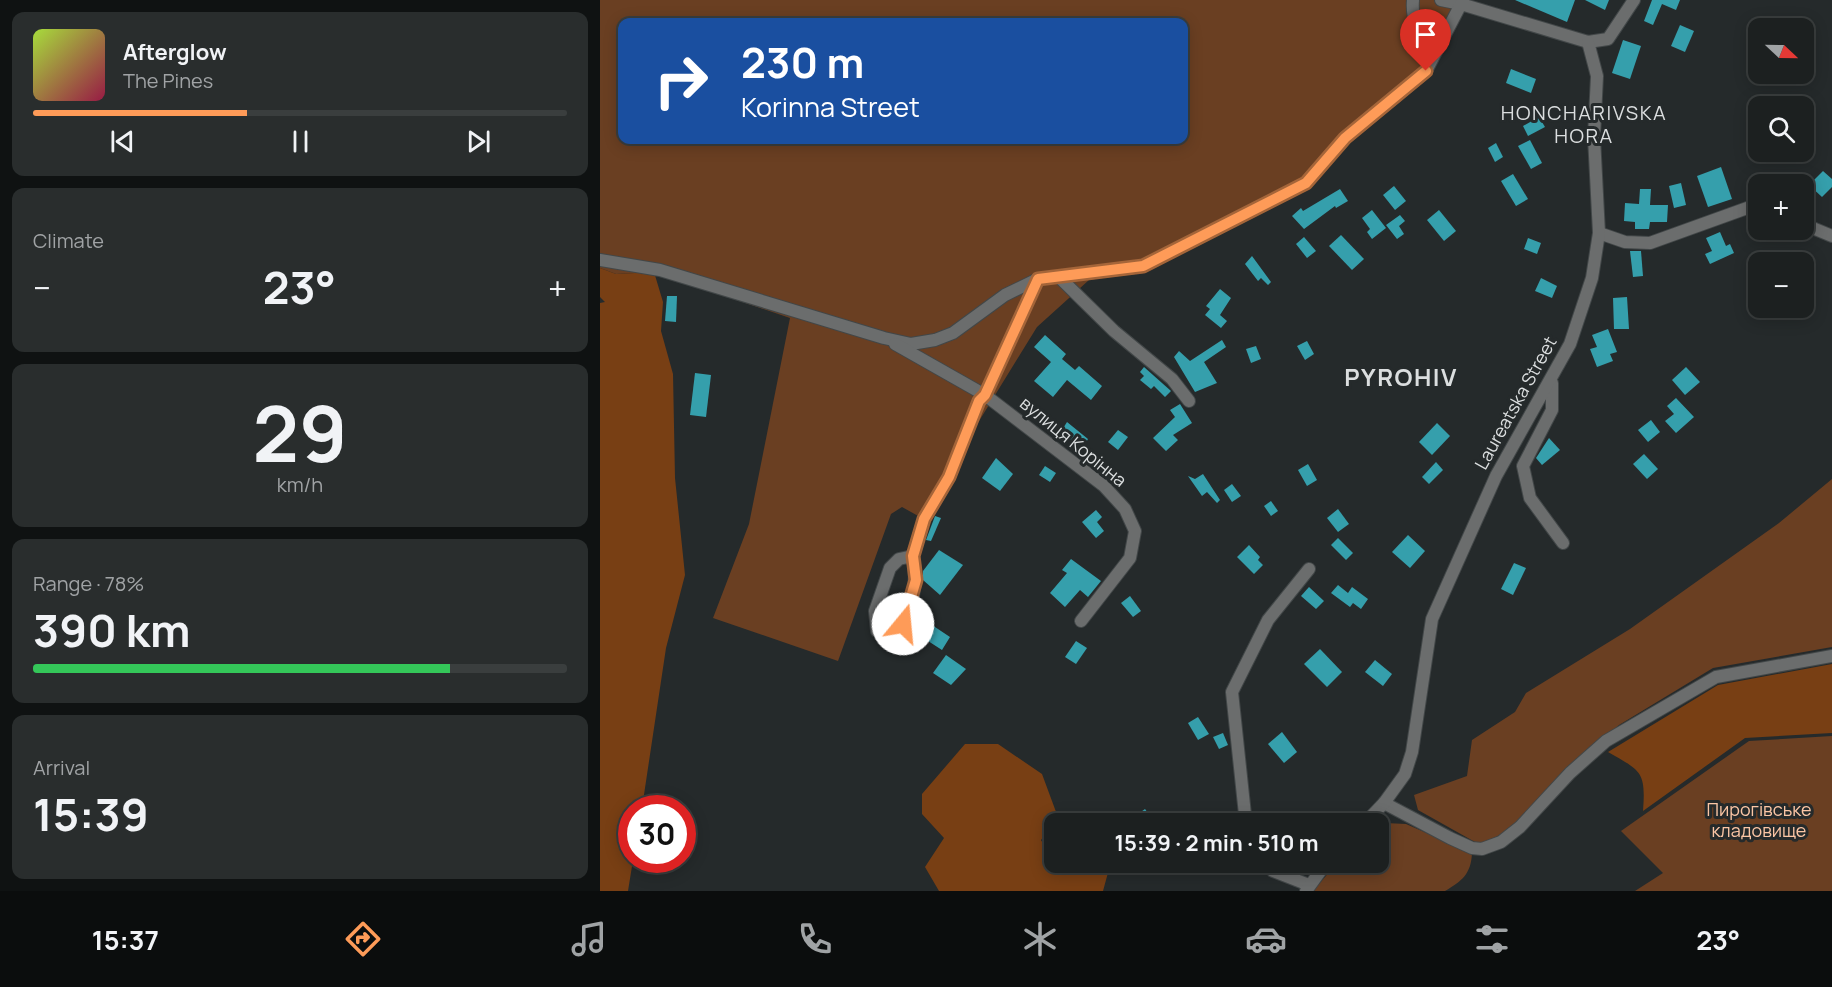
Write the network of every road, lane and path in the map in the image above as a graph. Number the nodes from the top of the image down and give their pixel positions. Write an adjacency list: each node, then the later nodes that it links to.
1 (1413, 0): 6 (street)
2 (1441, 0): 4 (street)
3 (1634, 0): 5 (street)
4 (1461, 4): 5 (street); 6 (street)
5 (1588, 42): 9 (street, Laureatska Street)
6 (1433, 57): 12 (street)
7 (1748, 208): 9 (street)
8 (1814, 229): 10 (street)
9 (1599, 233): 15 (street, Laureatska Street)
10 (1832, 236)
11 (600, 260): 14 (street)
12 (1059, 277): 13 (street); 17 (street)
13 (1038, 279): 14 (street); 16 (street)
14 (884, 338): 16 (street, вулиця Корінна)
15 (1551, 381): 18 (street); 23 (street, Laureatska Street)
16 (985, 395): 19 (street); 21 (street, вулиця Корінна)
17 (1189, 401)
18 (1563, 543)
19 (913, 556): 19 (street)
20 (1309, 569): 24 (street)
21 (1081, 621)
22 (1832, 656): 23 (street)
23 (1384, 803): 25 (street, Laureatska Street)
24 (1245, 813)
25 (1374, 813)
26 (1277, 873): 28 (street)
27 (1319, 873): 28 (street)
28 (1308, 888)

